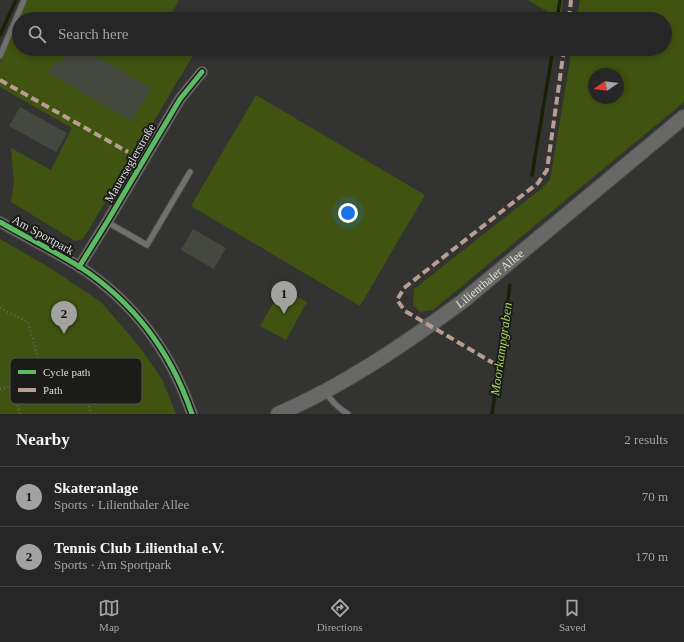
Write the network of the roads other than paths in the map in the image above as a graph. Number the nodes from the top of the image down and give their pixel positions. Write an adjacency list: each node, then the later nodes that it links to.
1 (24, 0): 2 (lane)
2 (19, 12)
3 (12, 28): 4 (lane)
4 (0, 56)
5 (202, 72): 9 (street, Mauerseglerstraße)
6 (684, 117): 11 (main road, Lilienthaler Allee)
7 (190, 172): 9 (lane)
8 (0, 222): 10 (street, Am Sportpark)
9 (108, 222): 10 (street, Mauerseglerstraße)
10 (79, 267): 12 (street, Am Sportpark)
11 (324, 391): 13 (main road, Lilienthaler Allee); 14 (lane)
12 (192, 414)
13 (278, 414)
14 (348, 414)

